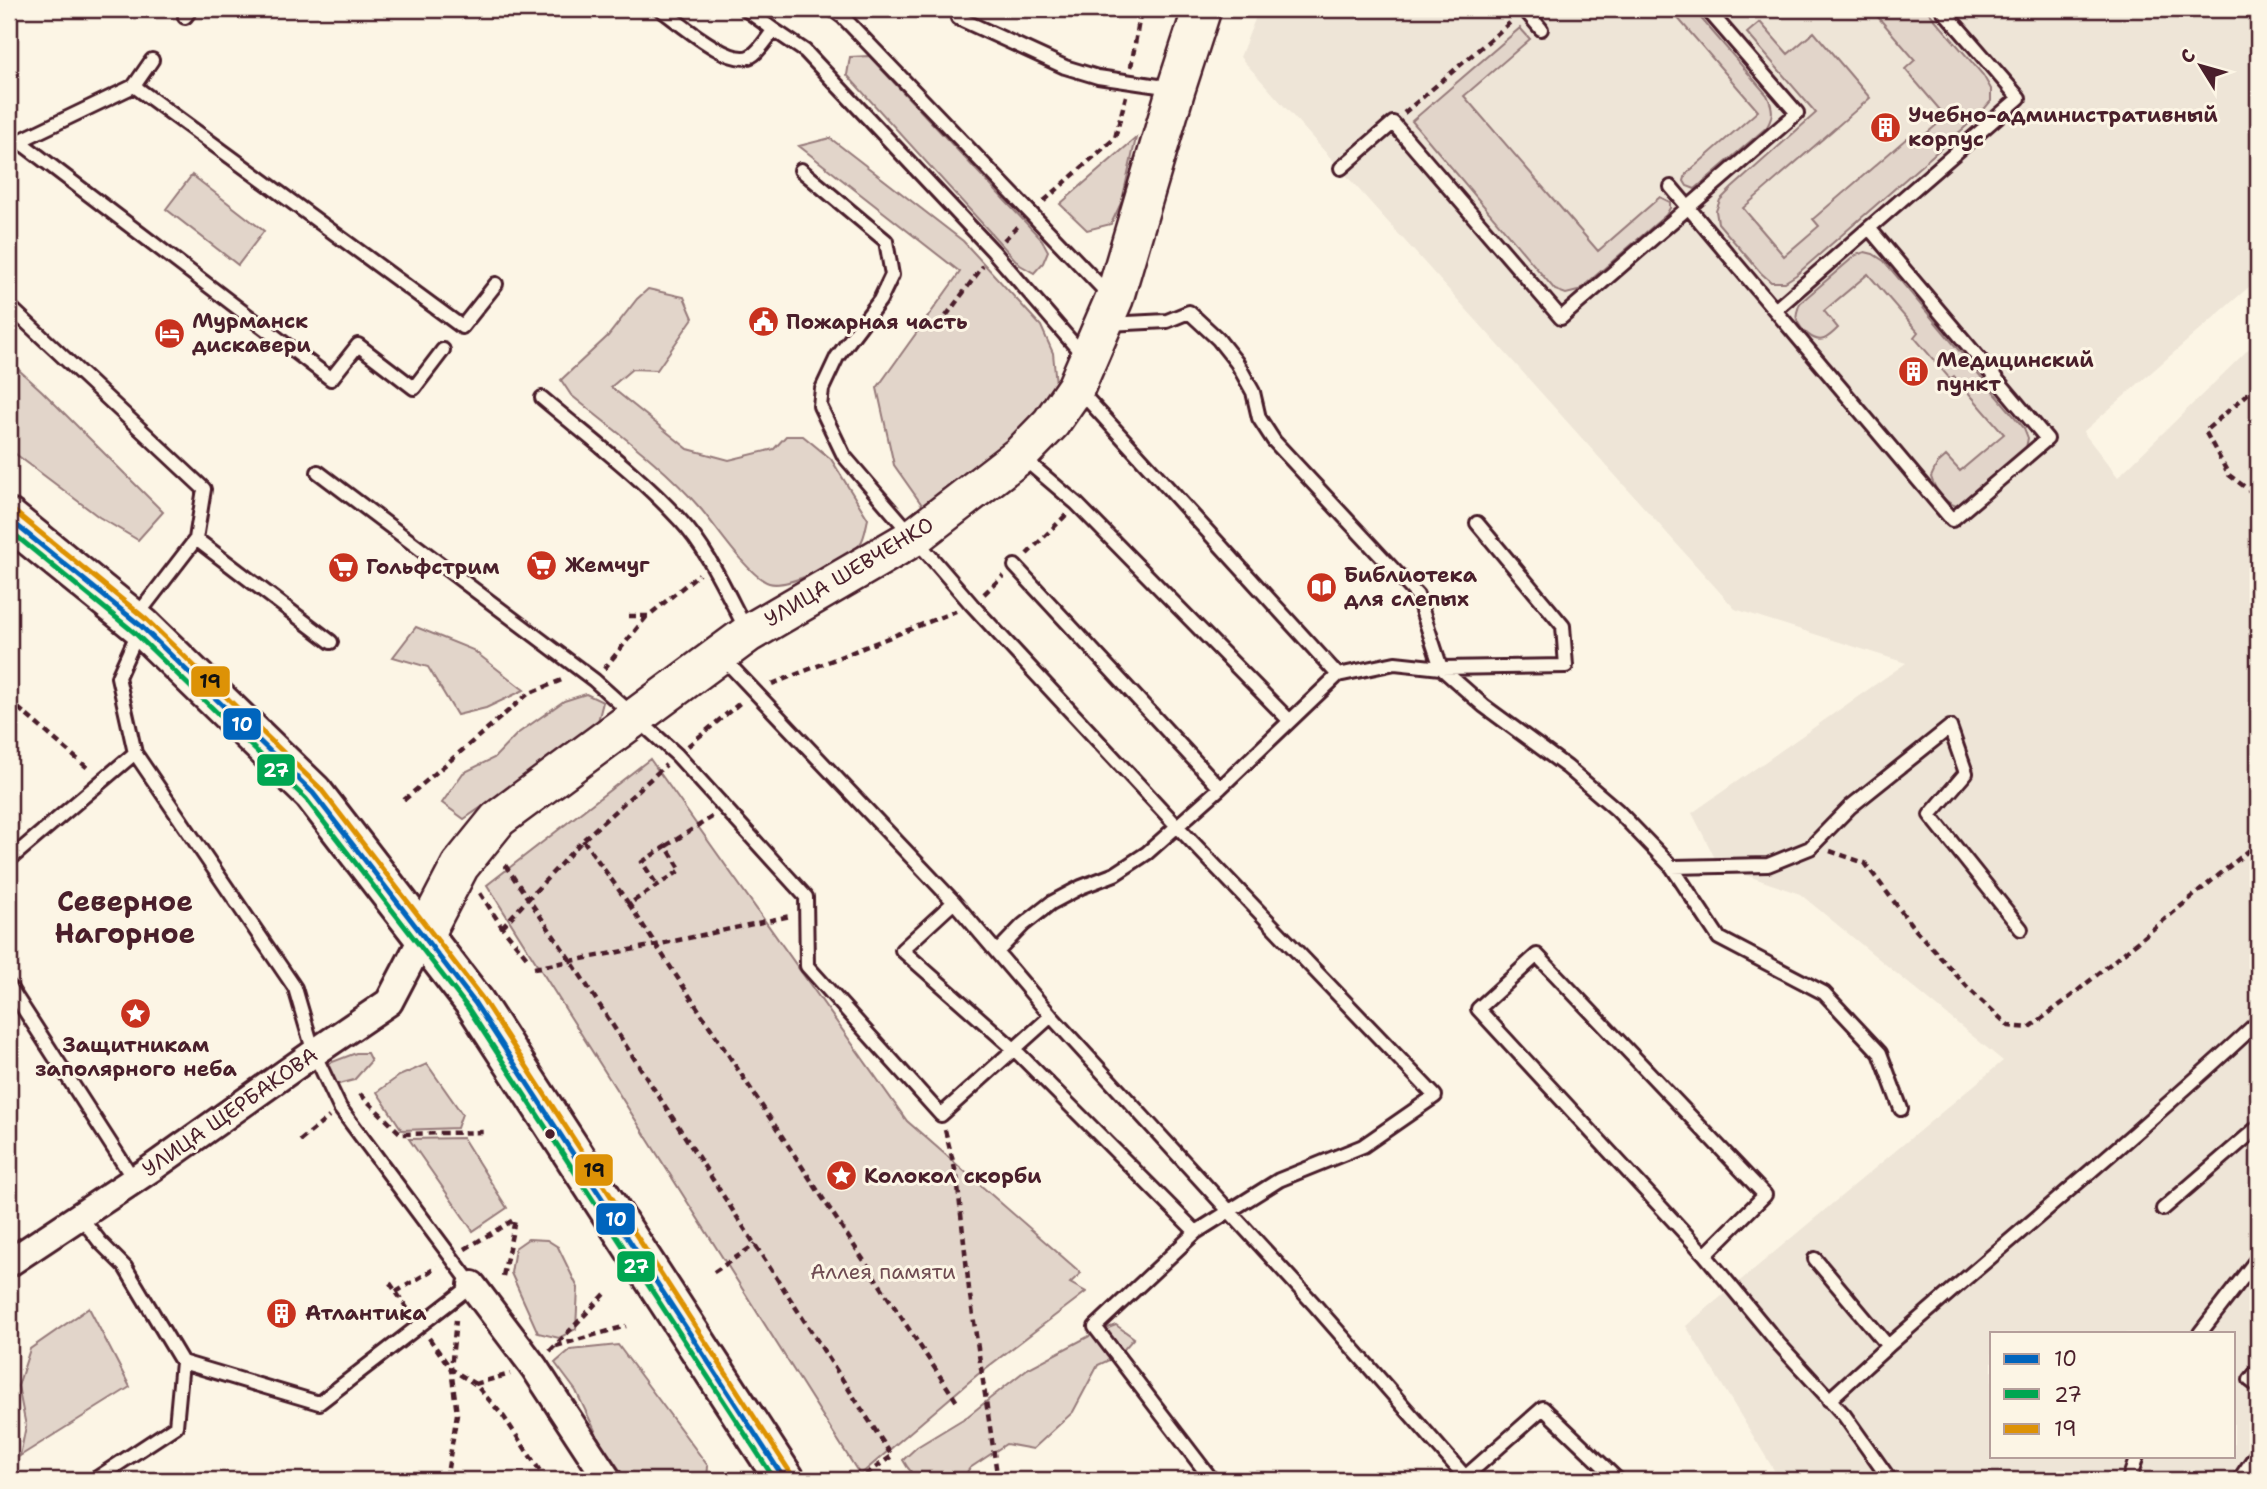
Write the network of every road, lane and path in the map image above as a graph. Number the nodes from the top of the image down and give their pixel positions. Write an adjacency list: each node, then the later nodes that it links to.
1 (660, 9): 11 (lane)
2 (745, 9): 11 (lane)
3 (832, 9): 22 (lane)
4 (1141, 9): 13 (path)
5 (1202, 9): 15 (main road, УЛИЦА ШЕВЧЕНКО)
6 (1525, 9): 10 (lane); 16 (path)
7 (1707, 9): 21 (lane)
8 (1942, 9): 23 (lane)
9 (958, 18): 13 (lane)
10 (1541, 29)
11 (774, 30): 24 (lane)
12 (152, 60): 14 (lane)
13 (1128, 82): 15 (lane); 22 (path)
14 (134, 86): 17 (lane); 25 (lane)
15 (1176, 89): 28 (main road, УЛИЦА ШЕВЧЕНКО)
16 (1393, 123): 18 (lane); 21 (lane)
17 (14, 144): 30 (lane)
18 (1341, 168)
19 (801, 170): 39 (lane)
20 (1671, 187): 21 (lane)
21 (1689, 208): 27 (lane)
22 (1031, 212): 24 (path); 28 (lane)
23 (1869, 228): 27 (lane); 27 (lane)
24 (993, 251): 29 (path); 31 (lane)
25 (496, 284)
26 (9, 306): 40 (lane)
27 (1775, 310)
28 (1109, 312): 31 (main road, УЛИЦА ШЕВЧЕНКО); 50 (lane)
29 (946, 316)
30 (443, 351)
31 (1082, 373): 34 (main road, УЛИЦА ШЕВЧЕНКО); 52 (lane)
32 (2258, 385): 36 (path)
33 (542, 398): 41 (lane)
34 (1020, 455): 39 (main road, УЛИЦА ШЕВЧЕНКО); 55 (lane)
35 (318, 472): 51 (lane)
36 (2258, 497)
37 (9, 519): 45 (main road)
38 (1477, 523): 50 (lane)
39 (914, 537): 46 (main road, УЛИЦА ШЕВЧЕНКО); 61 (lane)
40 (196, 539): 45 (lane); 47 (lane)
41 (711, 565): 44 (path); 46 (lane)
42 (1015, 566): 58 (lane)
43 (629, 616): 44 (path)
44 (648, 616): 48 (path)
45 (137, 623): 56 (lane); 73 (main road)
46 (749, 634): 49 (main road, УЛИЦА ШЕВЧЕНКО)
47 (331, 642)
48 (617, 653)
49 (719, 654): 54 (main road, УЛИЦА ШЕВЧЕНКО); 69 (lane)
50 (1441, 668): 52 (lane); 66 (lane)
51 (582, 672): 54 (lane); 59 (path)
52 (1338, 675): 55 (lane)
53 (9, 700): 57 (path)
54 (634, 717): 60 (lane); 73 (main road, УЛИЦА ШЕВЧЕНКО)
55 (1289, 720): 58 (lane)
56 (135, 753): 57 (lane); 83 (lane)
57 (102, 781): 64 (lane)
58 (1220, 788): 61 (lane)
59 (404, 800)
60 (725, 809): 63 (path); 71 (lane)
61 (1177, 826): 75 (lane); 93 (lane)
62 (583, 840): 70 (path)
63 (666, 846): 67 (path); 67 (path)
64 (9, 860)
65 (505, 865): 77 (path)
66 (1672, 867): 72 (lane); 86 (lane)
67 (657, 885): 70 (path)
68 (480, 894): 76 (path)
69 (954, 902): 75 (lane); 82 (lane)
70 (629, 904): 74 (path)
71 (806, 913): 74 (path); 87 (lane)
72 (2021, 929)
73 (423, 937): 83 (street, УЛИЦА ЩЕРБАКОВА); 125 (main road)
74 (656, 945): 77 (path); 117 (path)
75 (997, 952): 80 (lane)
76 (529, 960)
77 (571, 961): 78 (path); 97 (path)
78 (534, 968)
79 (9, 986): 91 (lane)
80 (1051, 1016): 82 (lane); 93 (lane)
81 (2258, 1022): 111 (lane)
82 (1014, 1049): 87 (lane); 96 (lane)
83 (314, 1053): 85 (lane); 91 (street, УЛИЦА ЩЕРБАКОВА)
84 (360, 1094): 89 (path)
85 (340, 1108): 90 (path); 105 (lane)
86 (1900, 1109)
87 (941, 1115): 127 (path)
88 (2258, 1127): 92 (lane)
89 (487, 1132)
90 (300, 1141)
91 (134, 1180): 94 (street, УЛИЦА ЩЕРБАКОВА)
92 (2163, 1209)
93 (1230, 1213): 96 (lane); 120 (lane)
94 (80, 1216): 101 (street, УЛИЦА ЩЕРБАКОВА); 112 (lane)
95 (515, 1219): 103 (path)
96 (1196, 1233): 128 (lane)
97 (756, 1244): 102 (path); 126 (path)
98 (1706, 1255): 98 (lane); 116 (lane)
99 (2258, 1258): 109 (lane)
100 (1815, 1259): 111 (lane)
101 (9, 1263)
102 (714, 1272)
103 (503, 1276)
104 (390, 1283): 107 (path)
105 (472, 1285): 107 (lane); 124 (street)
106 (457, 1316): 113 (path)
107 (420, 1325): 112 (lane); 113 (path)
108 (626, 1326): 110 (path)
109 (2201, 1332)
110 (556, 1346)
111 (1888, 1346): 116 (lane)
112 (182, 1362): 121 (lane)
113 (451, 1369): 122 (path); 123 (path)
114 (2258, 1370): 115 (lane)
115 (2258, 1386)
116 (1829, 1401): 130 (lane)
117 (959, 1405)
118 (2258, 1452): 132 (lane)
119 (2136, 1458): 131 (lane)
120 (1467, 1479): 129 (lane)
121 (94, 1480)
122 (446, 1480)
123 (546, 1480)
124 (608, 1480)
125 (785, 1480)
126 (858, 1480)
127 (998, 1480)
128 (1212, 1480)
129 (1618, 1480)
130 (1890, 1480)
131 (2129, 1480)
132 (2239, 1480)

